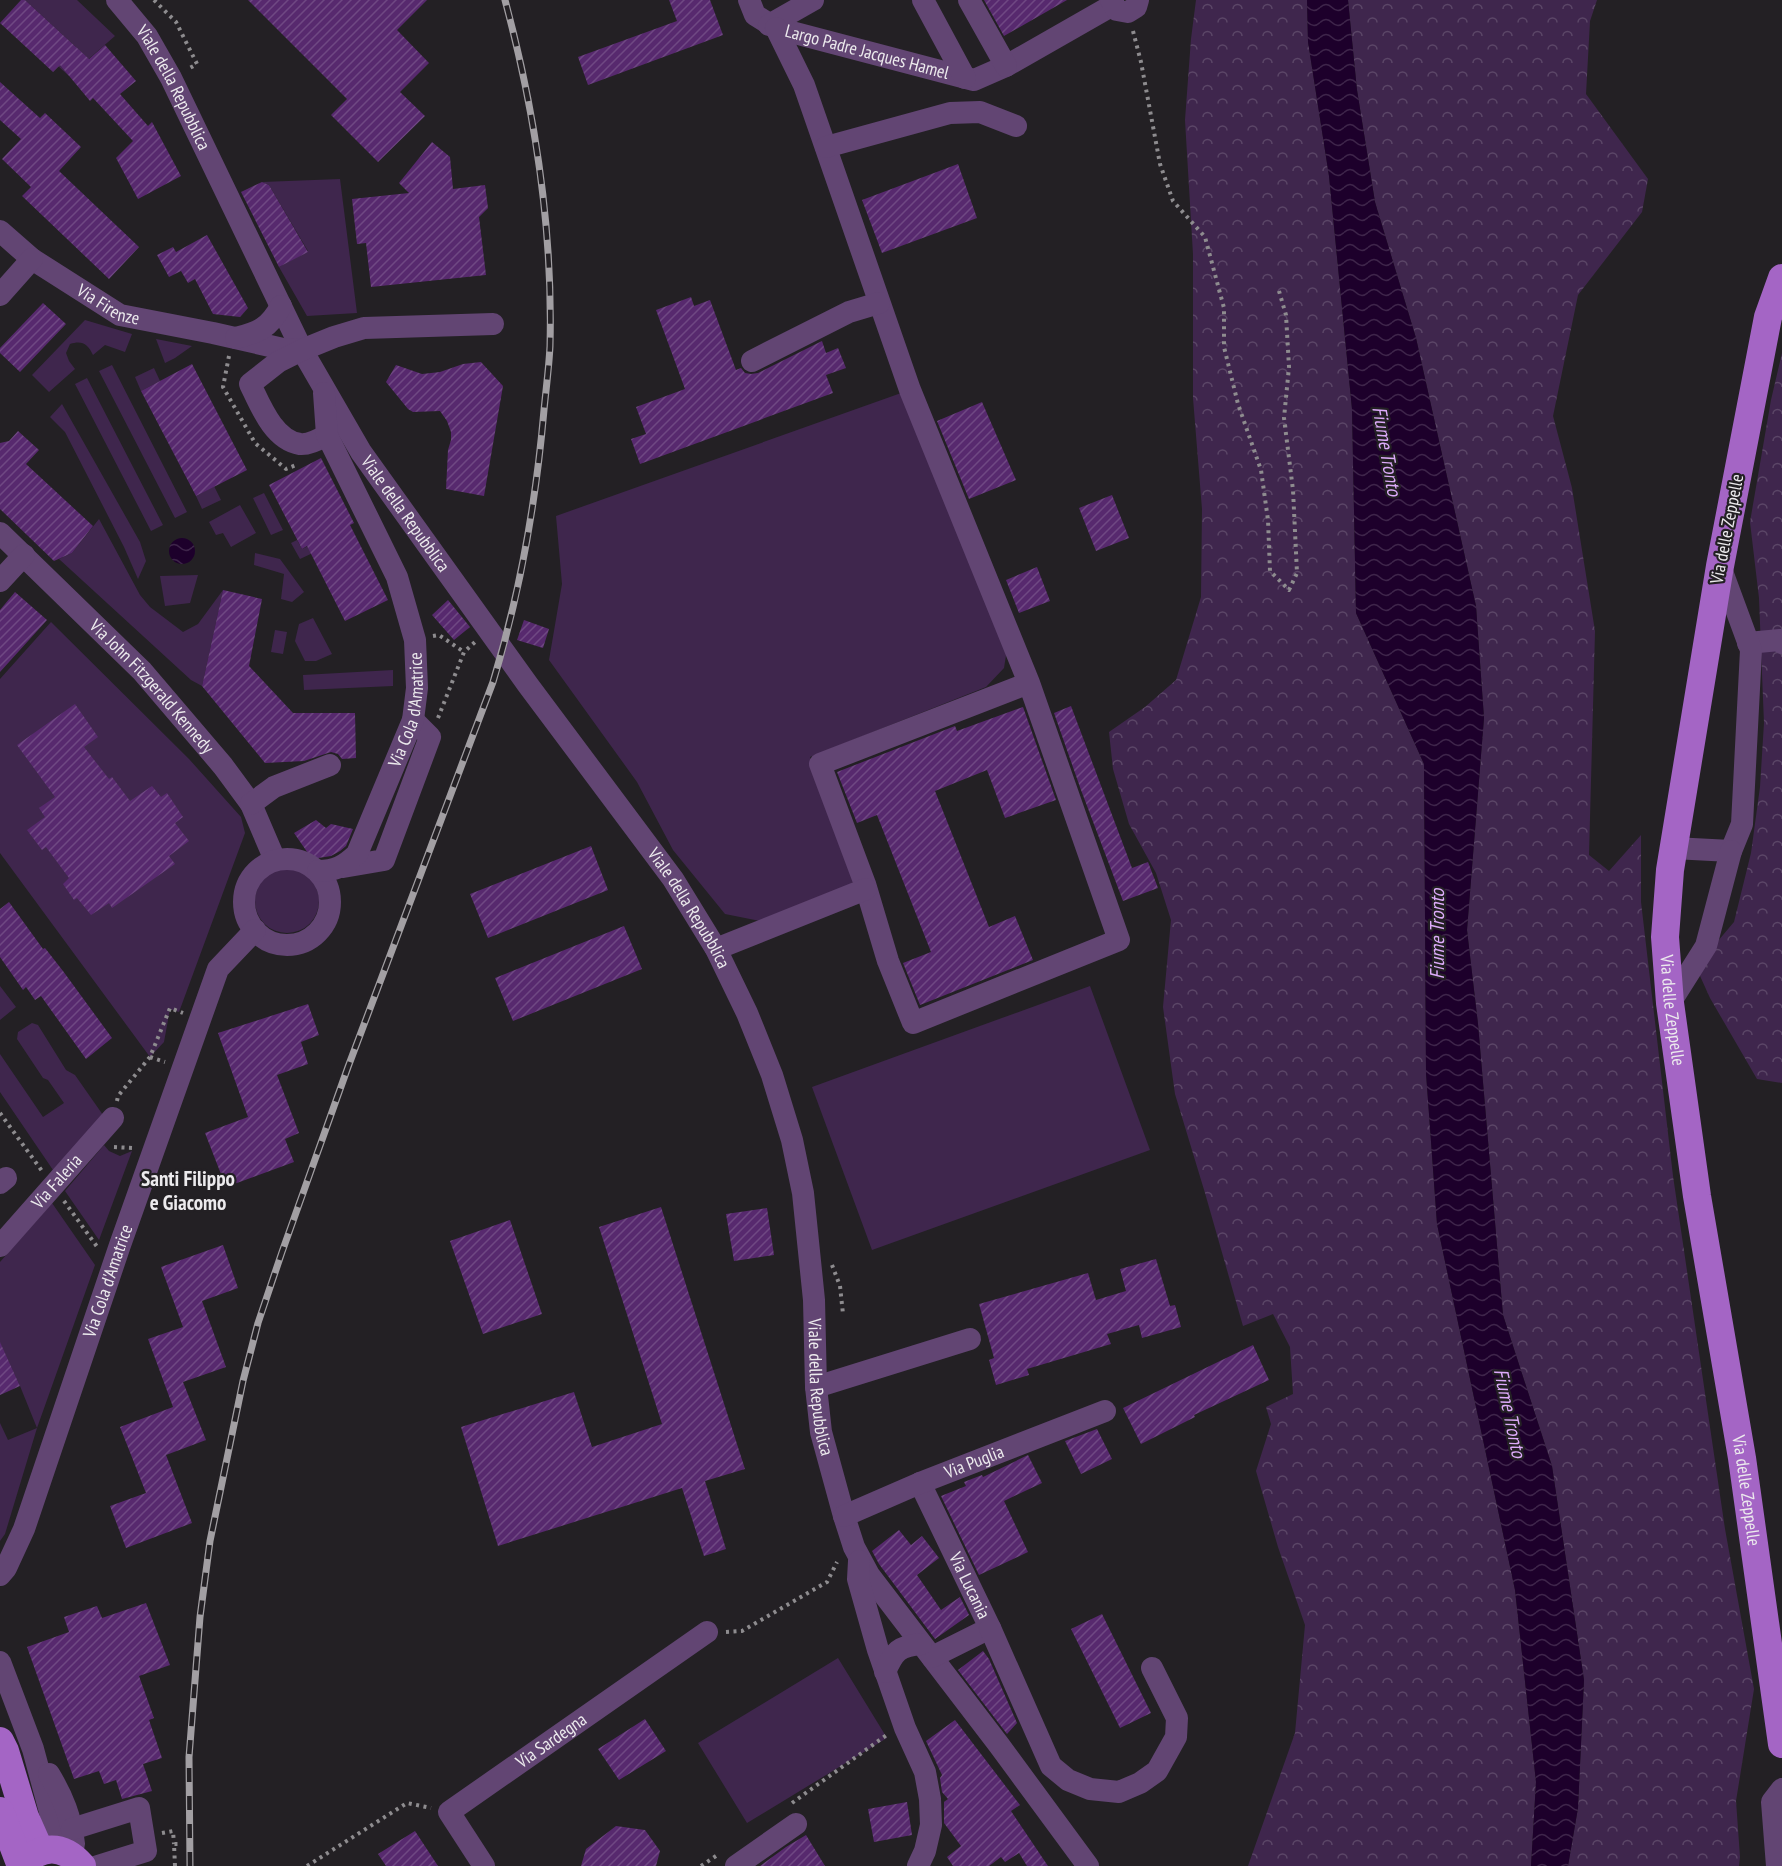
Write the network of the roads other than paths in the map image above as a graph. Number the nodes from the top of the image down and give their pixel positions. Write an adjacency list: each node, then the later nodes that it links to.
1 (813, 0): 6 (street, Largo Padre Jacques Hamel)
2 (923, 0): 8 (street, Largo Padre Jacques Hamel)
3 (969, 0): 7 (street)
4 (1121, 3): 7 (street, Largo Padre Jacques Hamel)
5 (123, 6): 16 (street, Viale della Repubblica)
6 (762, 17): 8 (street, Largo Padre Jacques Hamel); 10 (street)
7 (1006, 66): 8 (street, Largo Padre Jacques Hamel)
8 (965, 78)
9 (1016, 126): 10 (street)
10 (826, 147): 15 (street)
11 (0, 231): 12 (street, Via Firenze)
12 (32, 259): 14 (street); 18 (street, Via Firenze)
13 (1782, 278): 27 (main road, Via delle Zeppelle)
14 (0, 295)
15 (879, 303): 21 (street); 31 (street)
16 (281, 306): 18 (street); 19 (street, Viale della Repubblica)
17 (493, 324): 19 (street)
18 (236, 338): 19 (street, Via Firenze)
19 (302, 350): 22 (street); 23 (street, Viale della Repubblica)
20 (254, 354): 22 (street)
21 (752, 361)
22 (250, 384): 24 (street)
23 (324, 388): 24 (street, Via Cola d'Amatrice); 42 (street, Viale della Repubblica)
24 (327, 435): 32 (street, Via Cola d'Amatrice)
25 (0, 533): 26 (street, Via John Fitzgerald Kennedy)
26 (24, 555): 28 (street); 34 (street, Via John Fitzgerald Kennedy)
27 (1720, 566): 29 (street); 35 (main road, Via delle Zeppelle)
28 (0, 581)
29 (1748, 643): 30 (street); 36 (street)
30 (1782, 643)
31 (1029, 683): 40 (street); 40 (street)
32 (413, 720): 38 (street, Via Cola d'Amatrice); 38 (street)
33 (330, 765): 34 (street)
34 (251, 804): 37 (street, Via John Fitzgerald Kennedy)
35 (1673, 848): 36 (street); 43 (main road, Via delle Zeppelle)
36 (1731, 851): 43 (street)
37 (275, 860): 39 (street); 41 (street)
38 (343, 867): 39 (street)
39 (318, 871): 41 (street)
40 (866, 889): 42 (street)
41 (255, 930): 52 (street, Via Cola d'Amatrice)
42 (716, 949): 47 (street, Viale della Repubblica)
43 (1670, 1003): 59 (main road, Via delle Zeppelle)
44 (106, 1125): 45 (street, Via Faleria)
45 (0, 1245)
46 (970, 1339): 47 (street)
47 (816, 1388): 50 (street, Viale della Repubblica)
48 (1105, 1411): 49 (street, Via Puglia)
49 (920, 1483): 50 (street, Via Puglia); 53 (street, Via Lucania)
50 (844, 1516): 51 (street, Viale della Repubblica)
51 (849, 1560): 55 (street, Viale della Repubblica); 57 (street)
52 (0, 1575)
53 (990, 1628): 55 (street, Via Lucania); 56 (street)
54 (707, 1632): 70 (street, Via Sardegna)
55 (927, 1651): 57 (street, Via Lucania); 69 (street, Viale della Repubblica)
56 (1152, 1668)
57 (885, 1672): 72 (street)
58 (2, 1675): 62 (street)
59 (1778, 1696): 61 (main road, Via delle Zeppelle)
60 (0, 1741): 68 (main road)
61 (1782, 1744)
62 (33, 1749): 66 (street); 68 (street)
63 (1782, 1789): 73 (street)
64 (0, 1811): 68 (main road)
65 (796, 1824): 71 (street)
66 (72, 1829): 67 (street); 68 (street)
67 (148, 1858): 68 (street)
68 (61, 1859)
69 (1087, 1865)
70 (484, 1866)
71 (736, 1866)
72 (918, 1866)
73 (1777, 1866)

